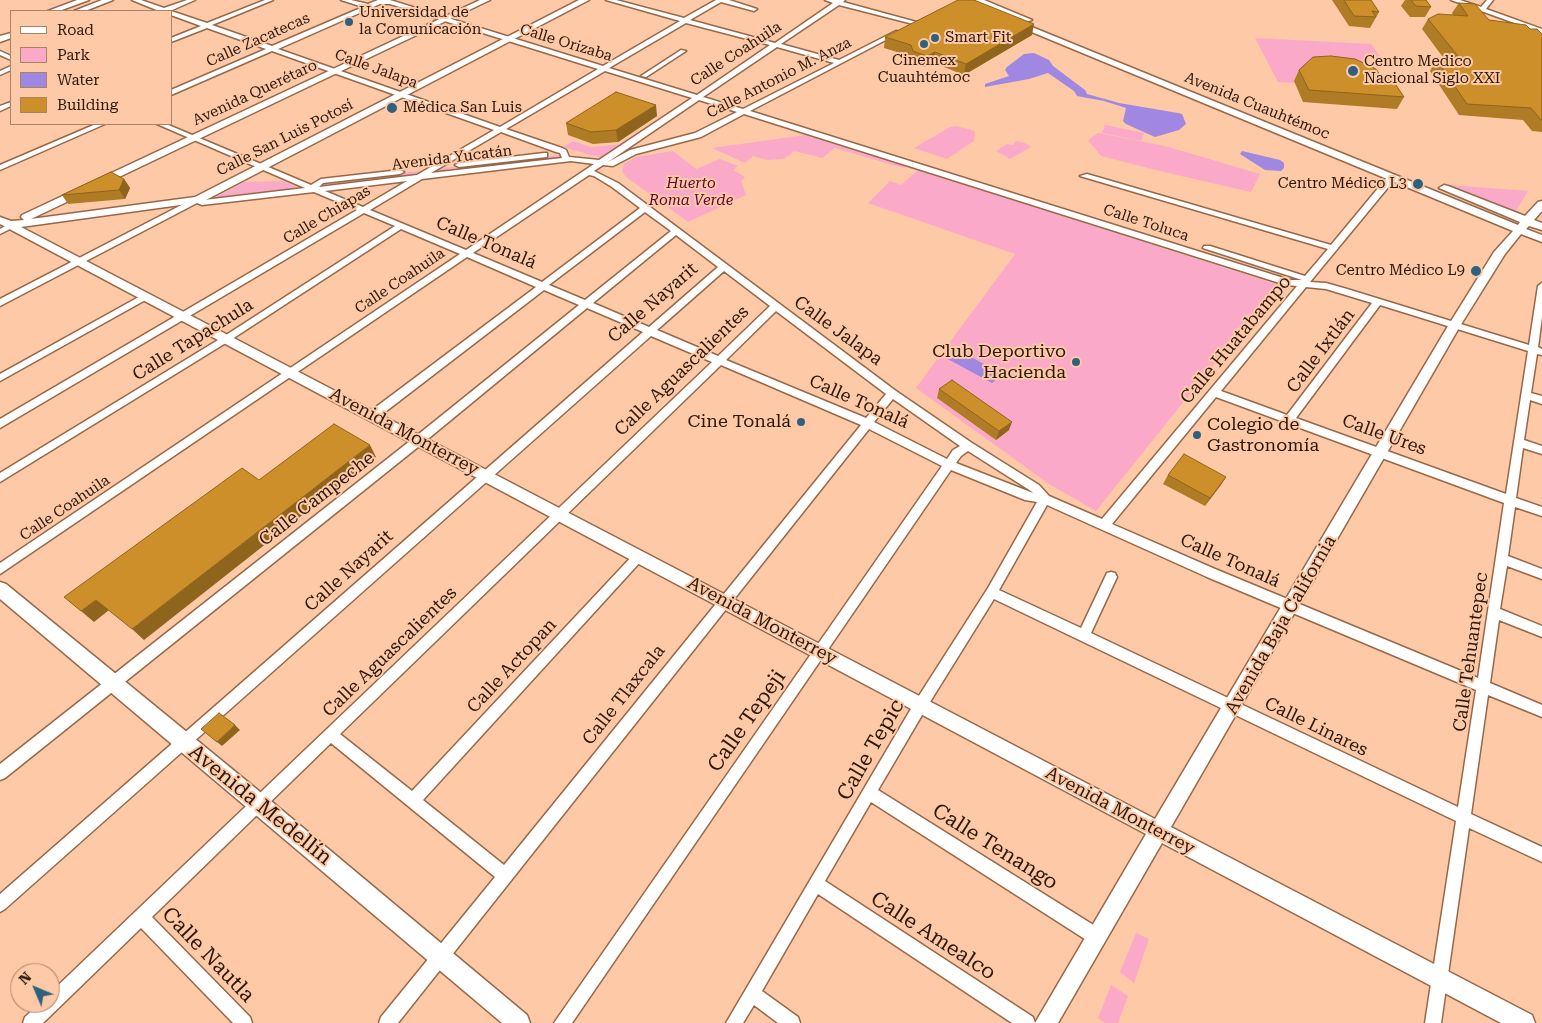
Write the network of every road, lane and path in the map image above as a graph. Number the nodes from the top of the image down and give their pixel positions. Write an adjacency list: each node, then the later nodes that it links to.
1 (84, 0): 20 (main road)
2 (109, 0): 21 (main road)
3 (135, 0): 22 (street, Calle Jalapa)
4 (192, 0): 23 (street)
5 (270, 0): 30 (street)
6 (344, 0): 18 (street)
7 (396, 0): 26 (street, Calle Orizaba)
8 (486, 0): 26 (main road, Avenida Querétaro)
9 (585, 0): 32 (main road, Calle San Luis Potosí)
10 (609, 0): 28 (street)
11 (721, 0): 19 (street); 28 (street, Calle Chiapas)
12 (828, 0): 16 (street)
13 (1454, 0): 24 (street)
14 (1490, 0): 24 (street)
15 (382, 1): 18 (street, Calle Zacatecas); 26 (street, Calle Orizaba)
16 (840, 1): 29 (street); 34 (street, Calle Coahuila)
17 (974, 2): 59 (main road, Avenida Cuauhtémoc); 67 (main road, Avenida Cuauhtémoc)
18 (371, 6): 35 (street, Calle Zacatecas)
19 (754, 9)
20 (55, 10)
21 (81, 10)
22 (163, 10)
23 (168, 10)
24 (1482, 10): 31 (street)
25 (172, 13): 30 (street, Calle Jalapa)
26 (448, 18): 32 (street, Calle Orizaba); 39 (main road, Avenida Querétaro)
27 (925, 19): 29 (street, Calle Antonio M. Anza)
28 (686, 21): 34 (street); 38 (street, Calle Chiapas)
29 (917, 23): 37 (street, Calle Antonio M. Anza)
30 (207, 25): 33 (street); 35 (street, Calle Jalapa)
31 (1542, 30)
32 (512, 38): 38 (street, Calle Orizaba); 42 (main road, Calle San Luis Potosí)
33 (172, 40)
34 (776, 46): 37 (street); 43 (street, Calle Coahuila)
35 (273, 49): 39 (street, Calle Jalapa); 41 (street, Calle Zacatecas)
36 (683, 51): 40 (street)
37 (839, 62): 44 (street, Calle Antonio M. Anza)
38 (608, 67): 40 (street, Calle Orizaba); 43 (street, Calle Orizaba); 47 (street, Calle Chiapas)
39 (336, 71): 42 (street, Calle Jalapa); 48 (main road, Avenida Querétaro)
40 (644, 76): 43 (street, Calle Orizaba)
41 (172, 93)
42 (402, 94): 47 (street, Calle Jalapa); 53 (main road, Calle San Luis Potosí)
43 (699, 95): 44 (street, Calle Orizaba); 49 (street, Calle Coahuila)
44 (748, 110): 50 (street, Calle Antonio M. Anza); 78 (street, Calle Toluca)
45 (99, 125): 54 (street)
46 (162, 125): 48 (street, Calle Tonalá)
47 (502, 130): 51 (street, Calle Jalapa); 55 (street, Calle Chiapas)
48 (194, 138): 53 (street, Calle Tonalá); 68 (main road, Avenida Querétaro)
49 (638, 138): 50 (street); 52 (street, Calle Coahuila)
50 (670, 143): 52 (street, Calle Antonio M. Anza)
51 (565, 156): 52 (street, Avenida Yucatán); 55 (street, Avenida Yucatán); 58 (street, Avenida Yucatán)
52 (603, 163): 56 (street, Calle Coahuila); 60 (street, Calle Jalapa)
53 (262, 167): 61 (street, Calle Tonalá); 62 (main road, Calle San Luis Potosí)
54 (0, 168)
55 (434, 168): 58 (street, Calle Chiapas); 61 (street, Avenida Yucatán)
56 (589, 173): 60 (street, Calle Jalapa); 75 (street, Calle Coahuila)
57 (1084, 176): 74 (street)
58 (420, 177): 61 (street, Avenida Yucatán); 65 (street, Calle Chiapas)
59 (1392, 177): 67 (main road, Avenida Cuauhtémoc); 74 (street, Calle Huatabampo)
60 (615, 185): 64 (street, Calle Jalapa)
61 (314, 188): 62 (street, Avenida Yucatán); 65 (street, Calle Tonalá)
62 (198, 200): 66 (main road, Avenida Yucatán); 76 (street, Calle San Luis Potosí)
63 (1542, 204): 67 (main road, Avenida Baja California)
64 (644, 209): 71 (street, Calle Jalapa); 79 (street)
65 (363, 210): 69 (street, Calle Tonalá); 86 (street, Calle Chiapas)
66 (45, 220): 68 (main road, Avenida Yucatán); 72 (main road)
67 (1524, 225): 70 (main road, Avenida Cuauhtémoc); 73 (main road, Avenida Cuauhtémoc); 87 (main road, Avenida Baja California)
68 (4, 226): 72 (main road, Avenida Monterrey)
69 (401, 226): 75 (street, Calle Tonalá); 89 (street, Calle Tapachula)
70 (1542, 227)
71 (676, 231): 77 (street, Calle Jalapa); 84 (street, Calle Campeche)
72 (30, 235): 76 (main road, Avenida Monterrey)
73 (1542, 239)
74 (1334, 248): 78 (street, Calle Huatabampo)
75 (467, 254): 79 (street, Calle Tonalá); 92 (street, Calle Coahuila)
76 (80, 262): 81 (main road, Avenida Monterrey); 83 (street, Calle San Luis Potosí)
77 (723, 267): 85 (street, Calle Jalapa); 88 (street, Calle Nayarit)
78 (1306, 281): 82 (street, Calle Toluca); 95 (street, Calle Huatabampo)
79 (542, 285): 84 (street, Calle Tonalá); 98 (street)
80 (1542, 286): 90 (street, Calle Tehuantepec)
81 (146, 296): 86 (main road, Avenida Monterrey); 93 (street)
82 (1377, 302): 87 (street, Calle Toluca); 99 (street, Calle Ixtlán)
83 (0, 303)
84 (585, 304): 88 (street, Calle Tonalá); 102 (street, Calle Campeche)
85 (775, 307): 91 (street, Calle Aguascalientes); 94 (street, Calle Jalapa)
86 (183, 316): 89 (main road, Avenida Monterrey); 100 (street, Calle Chiapas)
87 (1454, 326): 90 (street, Calle Toluca); 106 (main road, Avenida Baja California)
88 (650, 330): 91 (street, Calle Tonalá); 108 (street, Calle Nayarit)
89 (226, 338): 92 (main road, Avenida Monterrey); 109 (street, Calle Tapachula)
90 (1537, 350): 96 (street, Calle Tehuantepec)
91 (720, 360): 101 (street, Calle Tonalá); 113 (street, Calle Aguascalientes)
92 (291, 373): 98 (main road, Avenida Monterrey); 117 (street, Calle Coahuila)
93 (0, 378)
94 (892, 392): 101 (street, Calle Tlaxcala); 104 (street, Calle Jalapa)
95 (1213, 392): 99 (street, Calle Ures); 114 (street, Calle Huatabampo)
96 (1526, 395): 97 (street); 103 (street, Calle Tehuantepec)
97 (1542, 400)
98 (372, 416): 102 (main road, Avenida Monterrey)
99 (1290, 419): 106 (street, Calle Ures)
100 (0, 424)
101 (869, 424): 107 (street, Calle Tonalá); 122 (street, Calle Tlaxcala)
102 (419, 440): 108 (main road, Avenida Monterrey); 128 (street, Calle Campeche)
103 (1519, 442): 105 (street); 111 (street, Calle Tehuantepec)
104 (968, 446): 107 (street, Calle Tepeji); 110 (street, Calle Jalapa)
105 (1542, 450)
106 (1382, 453): 111 (street, Calle Ures); 123 (main road, Avenida Baja California)
107 (950, 465): 110 (street, Calle Tonalá); 127 (street, Calle Tepeji)
108 (486, 475): 113 (main road, Avenida Monterrey); 134 (street, Calle Nayarit)
109 (0, 478)
110 (1045, 499): 114 (street, Calle Tonalá); 121 (street, Calle Tepic)
111 (1511, 501): 112 (street, Calle Ures); 116 (street, Calle Tehuantepec)
112 (1542, 512)
113 (559, 514): 115 (main road, Avenida Monterrey); 133 (street, Calle Aguascalientes)
114 (1105, 524): 123 (street, Calle Tonalá)
115 (639, 556): 122 (main road, Avenida Monterrey); 137 (street, Calle Actopan)
116 (1502, 558): 118 (street); 124 (street, Calle Tehuantepec)
117 (0, 570)
118 (1542, 574)
119 (1111, 577): 126 (street)
120 (0, 589): 128 (main road, Avenida Medellín)
121 (992, 592): 126 (street, Calle Linares); 130 (street, Calle Tepic)
122 (723, 602): 127 (main road, Avenida Monterrey); 142 (street, Calle Tlaxcala)
123 (1291, 607): 129 (street, Calle Tonalá); 131 (main road, Avenida Baja California)
124 (1494, 612): 125 (street); 129 (street, Calle Tehuantepec)
125 (1542, 632)
126 (1084, 635): 131 (street, Calle Linares)
127 (821, 651): 130 (main road, Avenida Monterrey); 154 (street, Calle Tepeji)
128 (113, 683): 134 (main road, Avenida Medellín); 135 (street, Calle Campeche)
129 (1483, 686): 132 (street, Calle Tonalá); 139 (street, Calle Tehuantepec)
130 (920, 706): 136 (street, Calle Tepic); 140 (main road, Avenida Monterrey)
131 (1233, 706): 139 (street, Calle Linares); 140 (main road, Avenida Baja California)
132 (1542, 711)
133 (331, 735): 137 (street); 138 (street, Calle Aguascalientes)
134 (184, 743): 138 (main road, Avenida Medellín); 144 (street, Calle Nayarit)
135 (0, 773)
136 (870, 794): 143 (street, Calle Tepic); 146 (street, Calle Tenango)
137 (412, 801): 142 (street)
138 (258, 803): 145 (street, Calle Aguascalientes); 147 (main road, Avenida Medellín)
139 (1464, 818): 141 (street, Calle Linares); 148 (street, Calle Tehuantepec)
140 (1159, 831): 146 (main road, Avenida Baja California); 148 (main road, Avenida Monterrey)
141 (1542, 855)
142 (506, 876): 147 (street, Calle Tlaxcala)
143 (816, 884): 149 (street, Calle Tepic); 157 (street, Calle Amealco)
144 (0, 904)
145 (141, 916): 150 (street, Calle Aguascalientes); 151 (street, Calle Nautla)
146 (1097, 937): 158 (main road, Avenida Baja California)
147 (441, 956): 152 (street, Calle Tlaxcala); 153 (main road, Avenida Medellín)
148 (1439, 978): 159 (street, Calle Tehuantepec); 160 (main road, Avenida Monterrey)
149 (751, 993): 155 (street, Calle Tepic); 156 (street)
150 (31, 1023)
151 (244, 1023)
152 (387, 1023)
153 (519, 1023)
154 (562, 1023)
155 (734, 1023)
156 (792, 1023)
157 (1028, 1023)
158 (1046, 1023)
159 (1433, 1023)
160 (1524, 1023)

